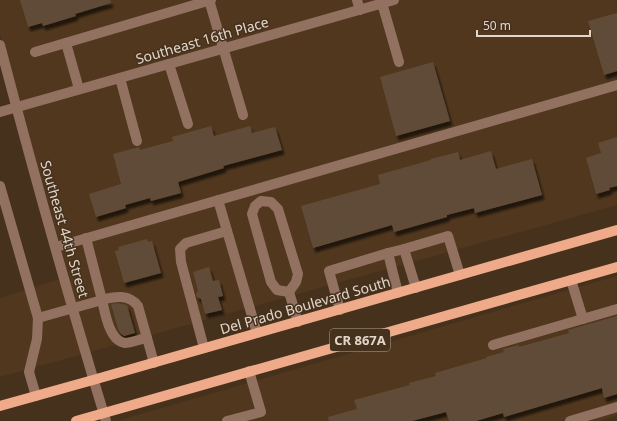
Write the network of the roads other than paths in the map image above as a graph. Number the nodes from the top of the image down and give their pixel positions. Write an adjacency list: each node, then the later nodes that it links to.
1 (210, 0): 5 (street); 7 (street)
2 (394, 0): 3 (street, Southeast 16th Place)
3 (382, 4): 4 (street, Southeast 16th Place); 9 (street)
4 (358, 5): 7 (street, Southeast 16th Place)
5 (66, 43): 8 (street); 13 (street)
6 (0, 45): 14 (street, Southeast 44th Street)
7 (224, 49): 10 (street, Southeast 16th Place); 16 (street)
8 (35, 52)
9 (399, 62)
10 (169, 64): 11 (street, Southeast 16th Place); 17 (street)
11 (120, 78): 13 (street, Southeast 16th Place); 18 (street)
12 (617, 85): 20 (street)
13 (79, 89): 14 (street, Southeast 16th Place)
14 (16, 107): 15 (street, Southeast 16th Place); 26 (street, Southeast 44th Street)
15 (0, 112)
16 (244, 115)
17 (188, 124)
18 (137, 141)
19 (0, 186): 39 (street)
20 (257, 189): 21 (street); 22 (street)
21 (218, 200): 24 (street); 25 (street)
22 (261, 201): 33 (street); 33 (street)
23 (617, 230): 30 (main road, Del Prado Boulevard South / CR 867A)
24 (227, 231): 42 (street); 45 (street)
25 (86, 238): 26 (street); 35 (street)
26 (56, 247): 36 (street, Southeast 44th Street)
27 (404, 249): 28 (street); 30 (street); 32 (street)
28 (388, 253): 34 (street); 38 (street)
29 (617, 266): 31 (main road, CR 867A)
30 (460, 275): 32 (main road, Del Prado Boulevard South / CR 867A)
31 (571, 280): 40 (street); 47 (main road, CR 867A)
32 (416, 288): 34 (main road, Del Prado Boulevard South / CR 867A)
33 (289, 292): 41 (street)
34 (398, 293): 38 (main road, Del Prado Boulevard South / CR 867A)
35 (102, 300): 36 (street); 43 (street); 43 (street)
36 (73, 308): 39 (street); 48 (street, Southeast 44th Street)
37 (617, 309): 40 (street)
38 (340, 310): 41 (main road, Del Prado Boulevard South / CR 867A)
39 (38, 318): 49 (street)
40 (582, 319): 44 (street)
41 (298, 322): 42 (main road, Del Prado Boulevard South / CR 867A)
42 (257, 334): 45 (main road, Del Prado Boulevard South / CR 867A)
43 (147, 338): 46 (street)
44 (493, 345)
45 (204, 348): 46 (main road, Del Prado Boulevard South / CR 867A)
46 (154, 363): 48 (main road, Del Prado Boulevard South / CR 867A)
47 (249, 371): 52 (main road, CR 867A); 54 (street)
48 (93, 380): 49 (main road, Del Prado Boulevard South / CR 867A); 52 (street, Southeast 44th Street)
49 (36, 396): 50 (main road, Del Prado Boulevard South / CR 867A)
50 (0, 406)
51 (617, 407): 55 (street)
52 (105, 417): 53 (main road, CR 867A)
53 (76, 421)
54 (226, 421)
55 (570, 421)

